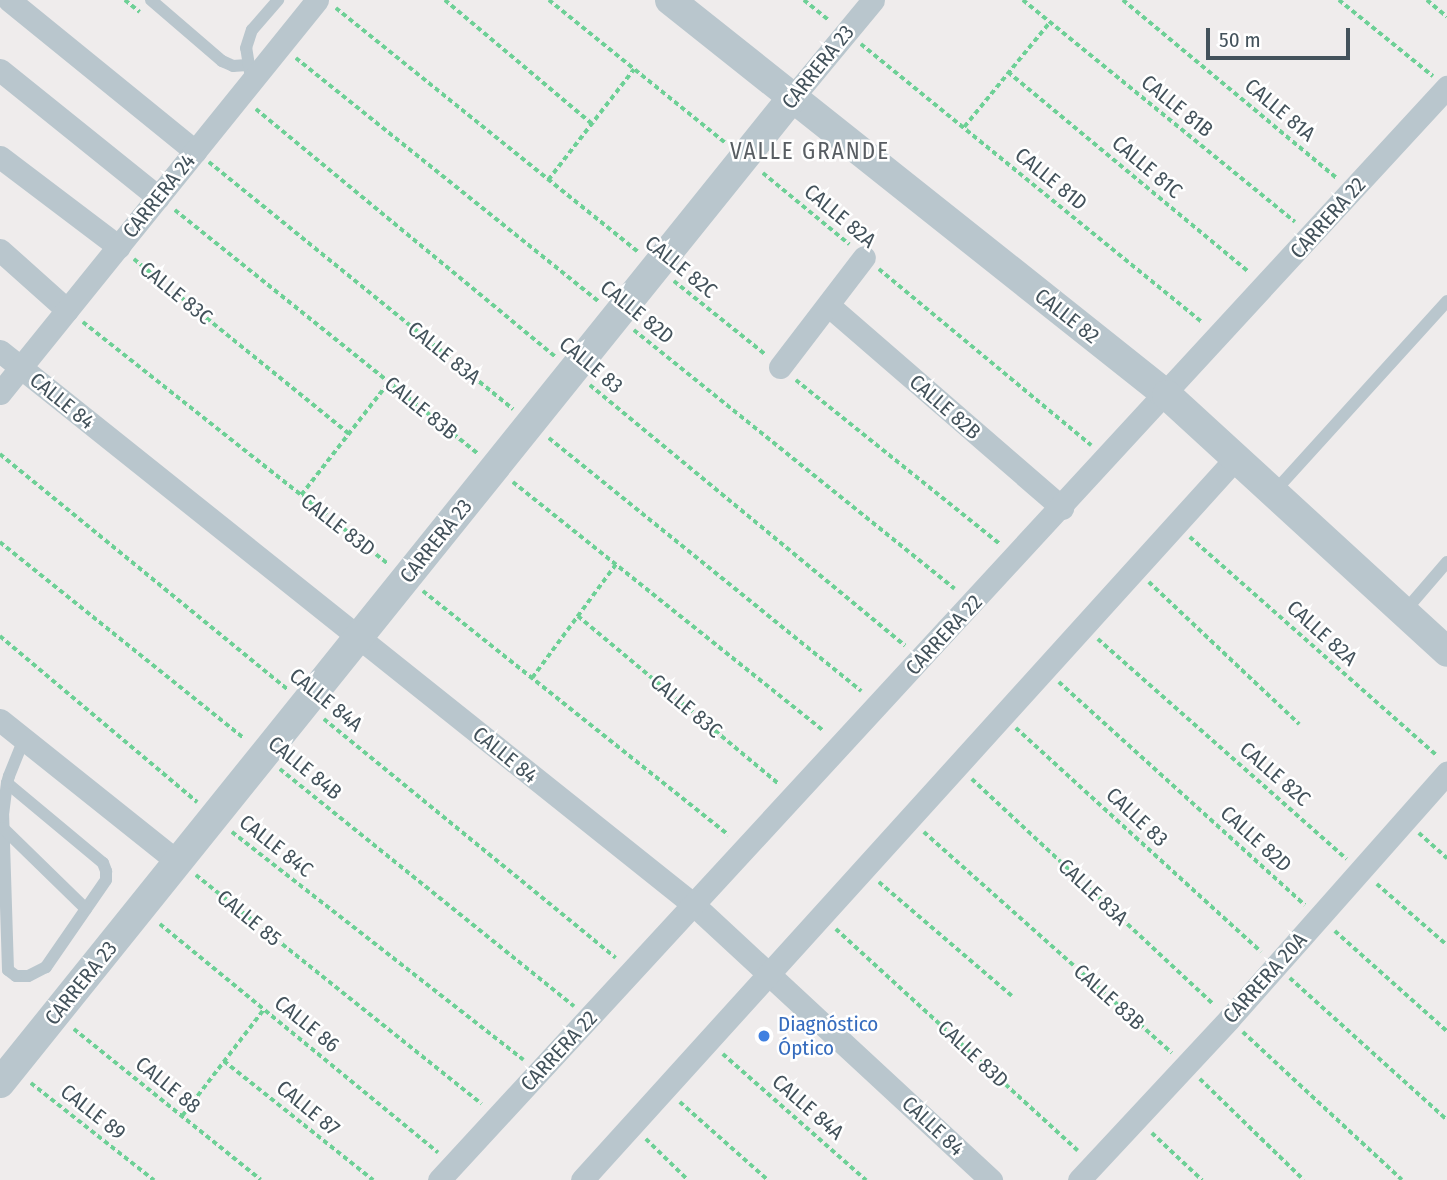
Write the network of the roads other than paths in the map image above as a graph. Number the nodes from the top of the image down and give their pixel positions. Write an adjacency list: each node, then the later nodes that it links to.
1 (9, 0): 11 (street)
2 (151, 0): 8 (lane)
3 (278, 0): 8 (lane)
4 (317, 0): 8 (street, CARRERA 24)
5 (670, 0): 10 (street, CALLE 82)
6 (873, 0): 10 (street, CARRERA 23)
7 (0, 70): 13 (street)
8 (247, 80): 11 (street, CARRERA 24)
9 (1447, 87): 24 (street, CARRERA 22)
10 (792, 98): 24 (street, CALLE 82); 30 (street, CARRERA 23)
11 (195, 151): 13 (street, CARRERA 24)
12 (0, 157): 14 (street, CALLE 83C)
13 (158, 197): 14 (street, CARRERA 24)
14 (118, 247): 19 (street, CARRERA 24)
15 (0, 250): 19 (street)
16 (864, 257): 18 (street)
17 (1447, 300): 26 (lane)
18 (828, 305): 21 (street); 27 (street, CALLE 82B)
19 (67, 310): 22 (street, CARRERA 24)
20 (0, 351): 22 (street, CALLE 84)
21 (780, 367)
22 (21, 368): 23 (street, CARRERA 24); 30 (street, CALLE 84)
23 (0, 393)
24 (1167, 395): 25 (street, CALLE 82); 27 (street, CARRERA 22)
25 (1236, 458): 26 (street, CALLE 82); 40 (street)
26 (1274, 493): 29 (street, CALLE 82)
27 (1062, 508): 38 (street, CARRERA 22)
28 (1447, 562): 29 (lane)
29 (1403, 612): 31 (street, CALLE 82)
30 (359, 638): 37 (street, CARRERA 23); 38 (street, CALLE 84)
31 (1447, 652)
32 (0, 720): 33 (street)
33 (24, 739): 35 (lane); 37 (street)
34 (1442, 764): 43 (street, CARRERA 20A)
35 (7, 783): 36 (lane); 39 (lane)
36 (3, 828): 39 (lane); 39 (lane)
37 (178, 862): 41 (street, CARRERA 23)
38 (694, 905): 40 (street, CALLE 84); 42 (street, CARRERA 22)
39 (86, 909)
40 (768, 974): 44 (street); 45 (street, CALLE 84)
41 (6, 1076)
42 (446, 1172)
43 (1086, 1172)
44 (582, 1180)
45 (991, 1180)

